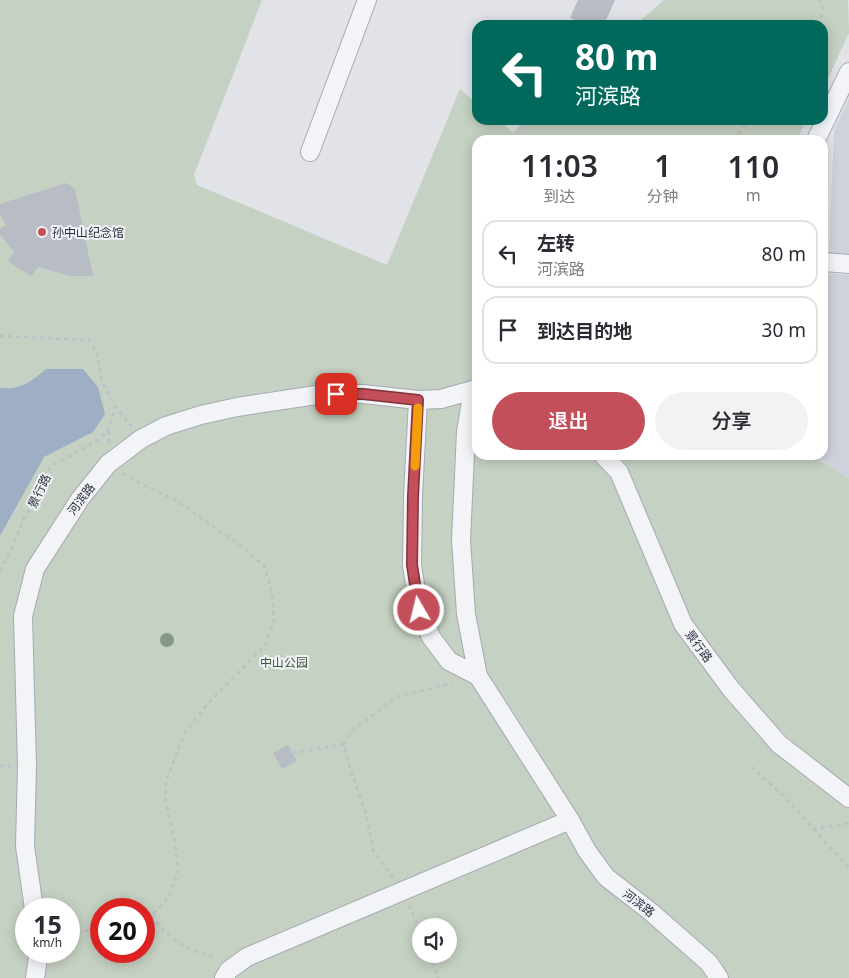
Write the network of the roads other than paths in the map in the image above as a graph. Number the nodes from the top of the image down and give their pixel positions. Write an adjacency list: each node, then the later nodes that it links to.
1 (367, 0): 4 (lane)
2 (849, 72): 3 (lane)
3 (828, 115)
4 (310, 152)
5 (828, 262): 6 (lane)
6 (849, 264)
7 (472, 391): 8 (lane, 河滨路)
8 (418, 400): 11 (lane); 14 (lane, 河滨路)
9 (472, 407): 11 (lane)
10 (609, 460): 12 (lane, 景行路)
11 (478, 676): 13 (lane, 河滨路)
12 (849, 798)
13 (570, 820): 16 (lane); 18 (lane, 河滨路)
14 (32, 898)
15 (37, 963): 17 (lane)
16 (227, 974)
17 (35, 978)
18 (718, 978)

